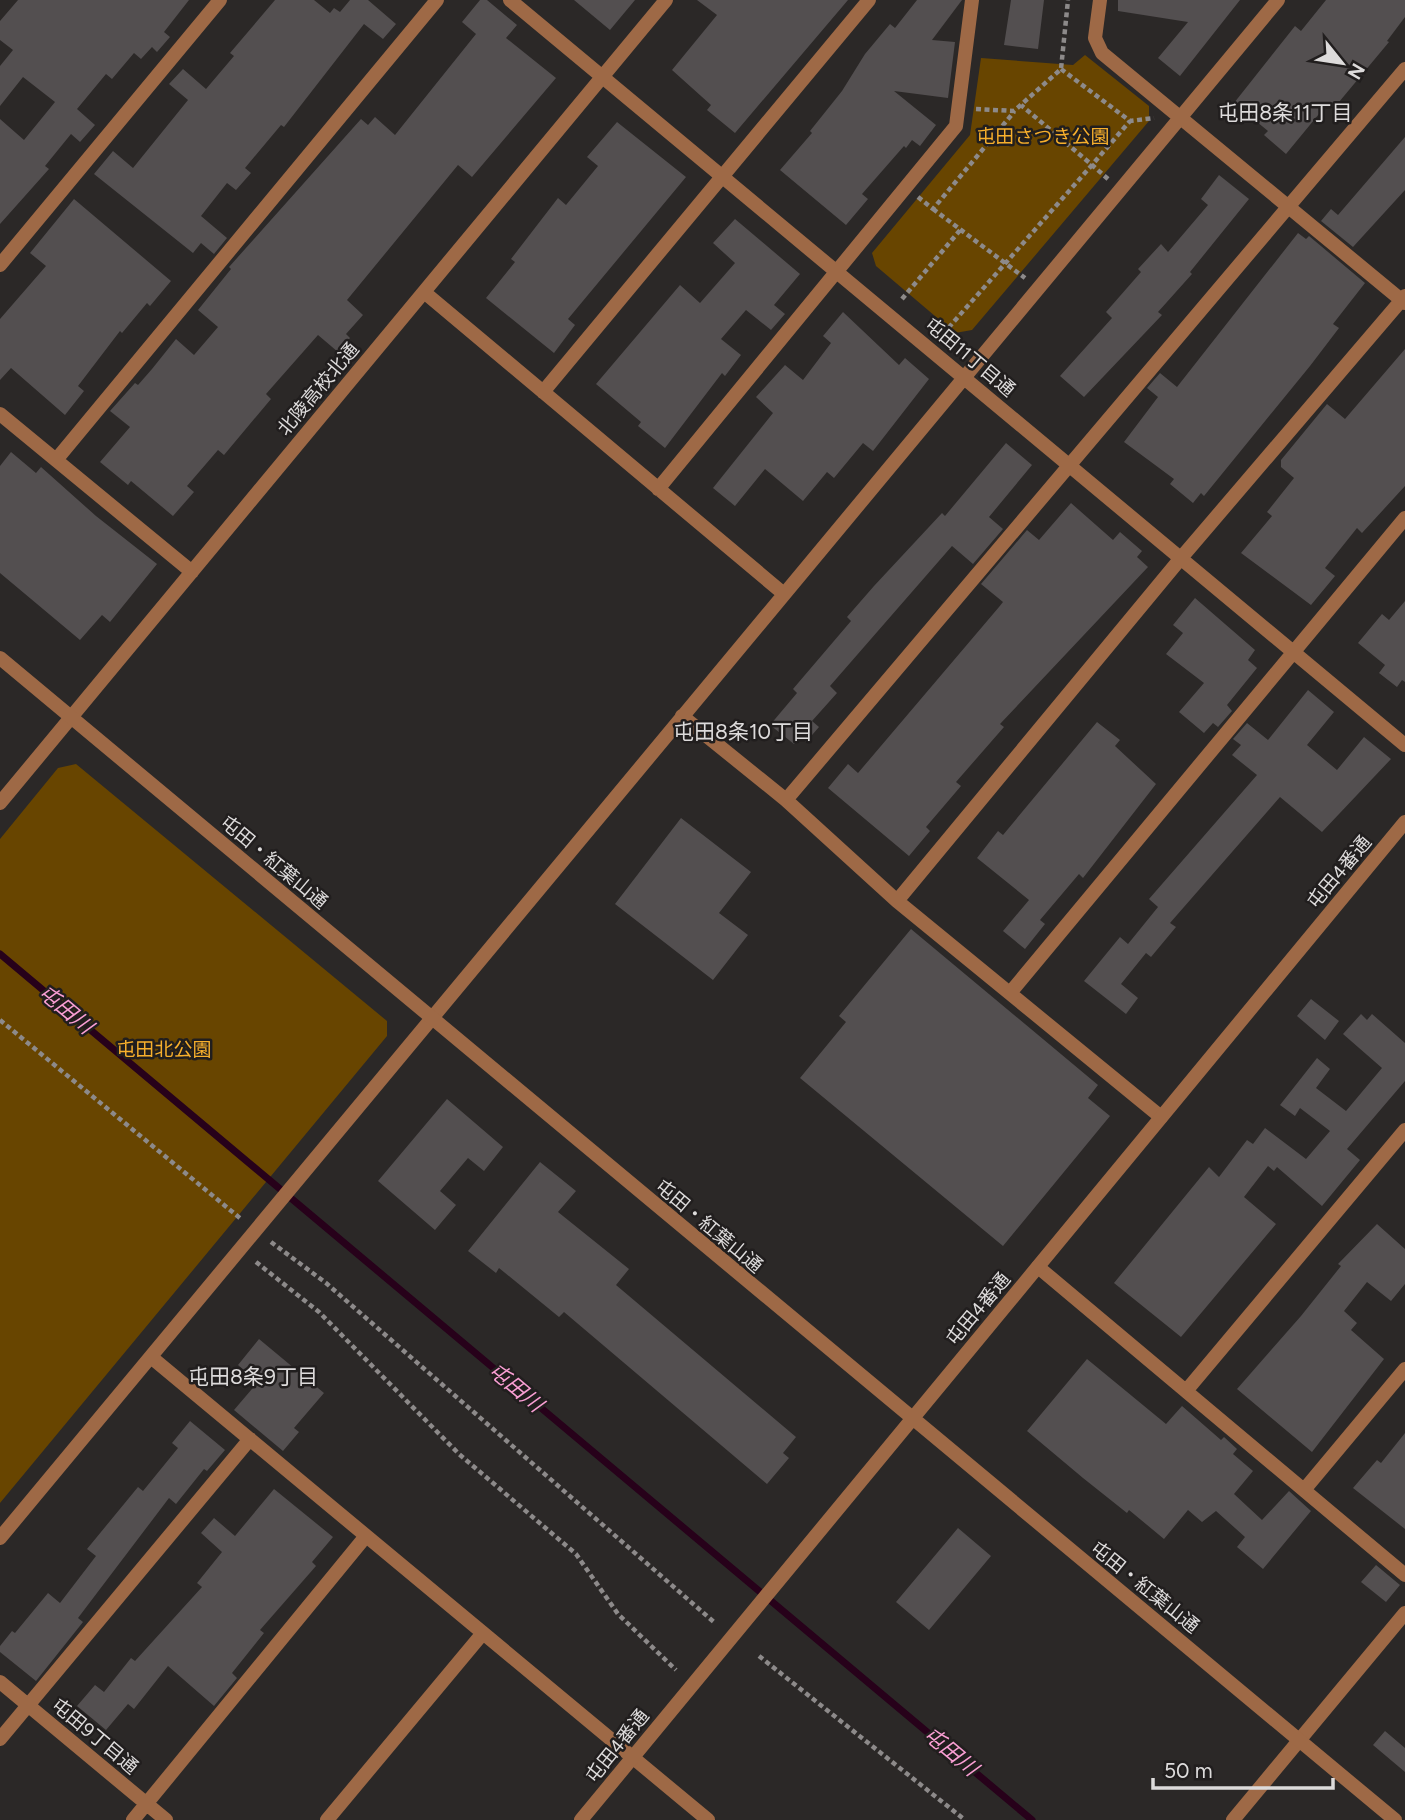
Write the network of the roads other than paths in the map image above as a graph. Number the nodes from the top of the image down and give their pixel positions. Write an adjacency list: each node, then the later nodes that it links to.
1 (220, 0): 14 (street)
2 (437, 0): 21 (street)
3 (510, 0): 10 (street, 屯田11丁目通)
4 (666, 0): 10 (street, 北陵高校北通)
5 (869, 0): 12 (street)
6 (972, 0): 15 (street)
7 (1100, 0): 11 (street)
8 (1278, 0): 11 (street)
9 (1405, 69): 13 (street)
10 (603, 77): 12 (street, 屯田11丁目通); 16 (street, 北陵高校北通)
11 (1181, 116): 13 (street); 18 (street)
12 (723, 177): 15 (street, 屯田11丁目通); 19 (street)
13 (1288, 205): 17 (street); 22 (street)
14 (0, 265)
15 (838, 273): 18 (street, 屯田11丁目通); 23 (street)
16 (424, 292): 19 (street); 26 (street, 北陵高校北通)
17 (1404, 299): 25 (street)
18 (963, 377): 22 (street, 屯田11丁目通); 27 (street)
19 (543, 392): 23 (street)
20 (0, 414): 21 (street)
21 (56, 460): 26 (street)
22 (1071, 465): 25 (street, 屯田11丁目通); 33 (street)
23 (659, 489): 27 (street)
24 (1405, 518): 28 (street)
25 (1181, 558): 28 (street, 屯田11丁目通); 36 (street)
26 (191, 572): 31 (street, 北陵高校北通)
27 (785, 594): 30 (street)
28 (1293, 652): 32 (street, 屯田11丁目通); 37 (street)
29 (0, 658): 31 (street, 屯田・紅葉山通)
30 (682, 716): 33 (street); 38 (street)
31 (71, 718): 34 (street, 北陵高校北通); 38 (street, 屯田・紅葉山通)
32 (1405, 745)
33 (786, 800): 36 (street)
34 (0, 803)
35 (1405, 822): 39 (street, 屯田4番通)
36 (897, 901): 37 (street)
37 (1010, 993): 39 (street)
38 (432, 1019): 42 (street); 45 (street, 屯田・紅葉山通)
39 (1161, 1117): 41 (street, 屯田4番通)
40 (1405, 1130): 44 (street)
41 (1038, 1267): 44 (street); 45 (street, 屯田4番通)
42 (150, 1357): 46 (street); 49 (street)
43 (1405, 1369): 47 (street)
44 (1186, 1391): 47 (street)
45 (911, 1420): 56 (street, 屯田・紅葉山通); 57 (street, 屯田4番通)
46 (250, 1440): 48 (street); 54 (street)
47 (1304, 1490): 50 (street)
48 (366, 1536): 52 (street); 58 (street)
49 (0, 1538)
50 (1405, 1574)
51 (1405, 1613): 56 (street)
52 (483, 1633): 57 (street); 61 (street)
53 (0, 1682): 54 (street, 屯田9丁目通)
54 (28, 1705): 55 (street); 58 (street, 屯田9丁目通)
55 (0, 1739)
56 (1300, 1739): 64 (street); 65 (street, 屯田・紅葉山通)
57 (632, 1757): 62 (street, 屯田4番通); 63 (street)
58 (147, 1804): 59 (street); 60 (street, 屯田9丁目通)
59 (133, 1820)
60 (166, 1820)
61 (327, 1820)
62 (581, 1820)
63 (708, 1820)
64 (1233, 1820)
65 (1395, 1820)

